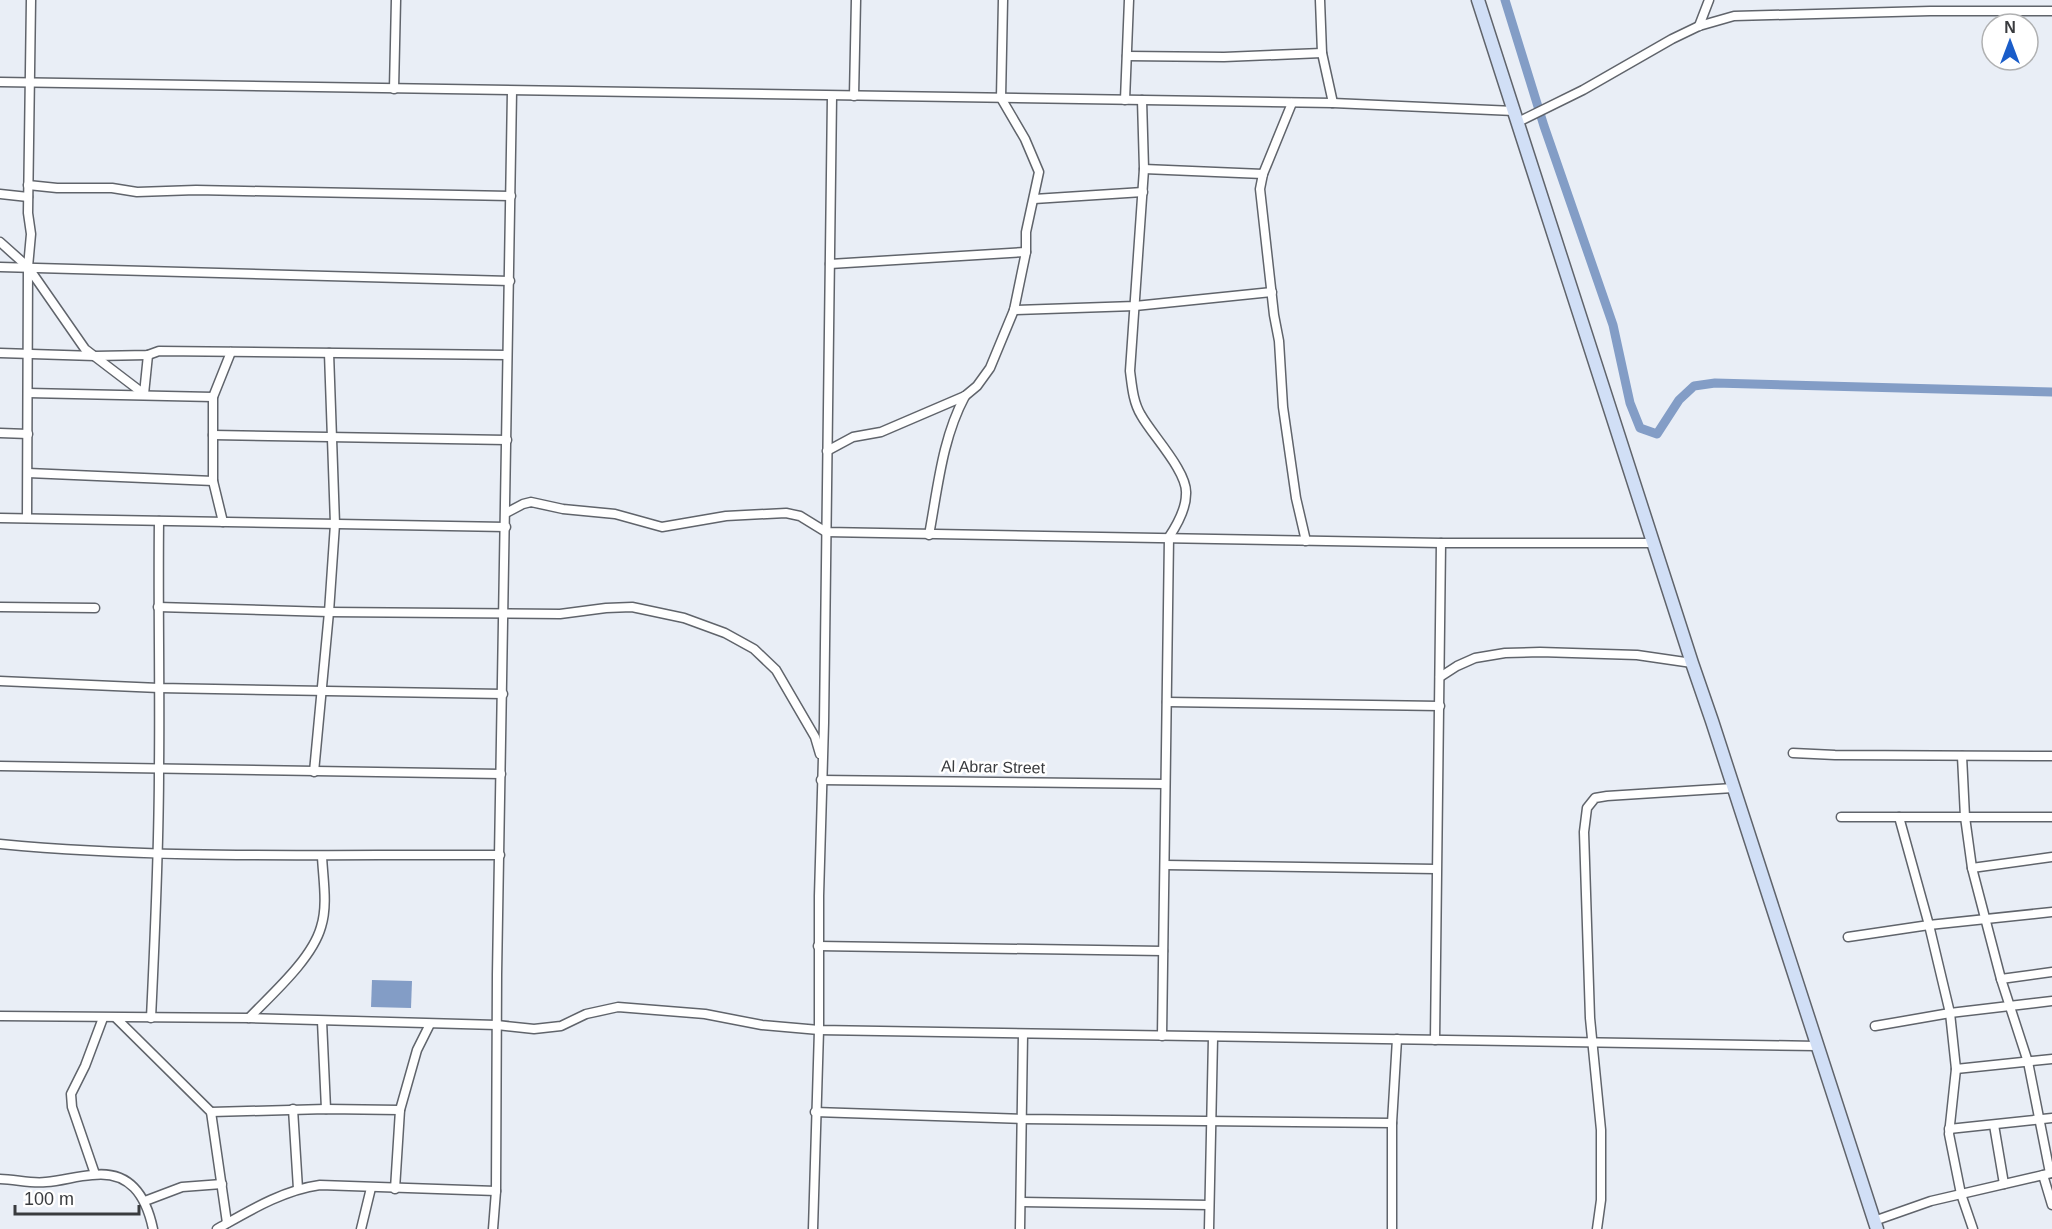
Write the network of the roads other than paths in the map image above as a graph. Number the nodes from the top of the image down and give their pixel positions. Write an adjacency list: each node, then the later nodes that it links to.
1 (31, 0): 14 (street)
2 (396, 0): 15 (street)
3 (856, 0): 18 (street)
4 (1003, 0): 19 (street)
5 (1129, 0): 12 (street)
6 (1320, 0): 11 (street)
7 (1478, 0): 24 (street)
8 (1709, 0): 10 (street)
9 (2052, 11): 10 (street)
10 (1699, 26): 24 (street)
11 (1322, 53): 12 (street); 23 (street)
12 (1127, 56): 20 (street)
13 (0, 82): 14 (street)
14 (28, 82): 15 (street); 27 (street)
15 (394, 89): 16 (street)
16 (512, 91): 17 (street); 30 (street)
17 (832, 96): 18 (street); 35 (street)
18 (854, 96): 19 (street)
19 (1001, 98): 20 (street); 32 (street)
20 (1125, 100): 21 (street)
21 (1142, 100): 22 (street); 25 (street)
22 (1292, 103): 23 (street); 26 (street)
23 (1333, 103): 24 (street)
24 (1516, 116): 73 (street)
25 (1144, 169): 26 (street); 28 (street)
26 (1263, 174): 39 (street)
27 (28, 185): 30 (street); 31 (street)
28 (1143, 192): 32 (street); 40 (street)
29 (0, 194): 31 (street)
30 (511, 196): 38 (street)
31 (28, 197): 37 (street)
32 (1034, 200): 34 (street)
33 (0, 242): 37 (street)
34 (1026, 252): 35 (street); 41 (street)
35 (830, 264): 58 (street)
36 (0, 267): 37 (street)
37 (28, 267): 38 (street); 45 (street); 48 (street)
38 (510, 281): 47 (street)
39 (1272, 292): 40 (street); 71 (street)
40 (1135, 306): 41 (street); 70 (street)
41 (1014, 310): 51 (street)
42 (231, 352): 43 (street); 46 (street); 52 (street)
43 (329, 353): 47 (street); 56 (street)
44 (0, 354): 45 (street)
45 (28, 354): 48 (street); 49 (street)
46 (148, 355): 48 (street); 50 (street)
47 (507, 355): 57 (street)
48 (95, 356): 50 (street)
49 (28, 393): 50 (street); 54 (street)
50 (144, 394): 52 (street)
51 (966, 396): 58 (street); 69 (street)
52 (213, 397): 55 (street)
53 (0, 433): 54 (street)
54 (28, 434): 59 (street)
55 (213, 435): 56 (street); 60 (street)
56 (332, 437): 57 (street); 66 (street)
57 (507, 440): 61 (street)
58 (827, 450): 68 (street)
59 (27, 473): 60 (street); 63 (street)
60 (213, 481): 65 (street)
61 (506, 513): 67 (street); 68 (street)
62 (0, 518): 63 (street)
63 (27, 518): 64 (street)
64 (159, 521): 65 (street); 75 (street)
65 (223, 522): 66 (street)
66 (335, 524): 67 (street); 77 (street)
67 (506, 528): 78 (street)
68 (826, 532): 69 (street); 90 (street)
69 (928, 535): 70 (street)
70 (1169, 537): 71 (street); 85 (street)
71 (1306, 541): 72 (street)
72 (1441, 543): 73 (street); 80 (street)
73 (1654, 543): 79 (street)
74 (0, 607): 76 (street)
75 (158, 607): 77 (street); 82 (street)
76 (95, 608)
77 (329, 612): 78 (street); 83 (street)
78 (505, 614): 84 (street); 90 (street)
79 (1692, 663): 80 (street); 97 (street)
80 (1440, 677): 86 (street)
81 (0, 681): 82 (street)
82 (159, 688): 83 (street); 92 (street)
83 (322, 690): 84 (street); 93 (street)
84 (503, 694): 94 (street)
85 (1167, 702): 86 (street); 96 (street)
86 (1440, 706): 109 (street)
87 (1793, 753): 88 (street)
88 (1962, 756): 89 (street); 100 (street)
89 (2052, 756)
90 (822, 760): 95 (street)
91 (0, 766): 92 (street)
92 (159, 767): 93 (street); 103 (street)
93 (314, 772): 94 (street)
94 (501, 774): 104 (street)
95 (821, 780): 96 (street, Al Abrar Street); 114 (street)
96 (1165, 784): 107 (street)
97 (1733, 788): 136 (street); 137 (street)
98 (1841, 817): 99 (street)
99 (1899, 817): 100 (street); 112 (street)
100 (1965, 817): 101 (street); 108 (street)
101 (2052, 817)
102 (0, 844): 103 (street)
103 (158, 852): 105 (street); 124 (street)
104 (500, 855): 105 (street); 128 (street)
105 (322, 856): 125 (street)
106 (2052, 857): 108 (street)
107 (1165, 865): 109 (street); 115 (street)
108 (1972, 868): 111 (street)
109 (1436, 869): 135 (street)
110 (2052, 912): 111 (street)
111 (1987, 918): 112 (street); 117 (street)
112 (1929, 925): 113 (street); 120 (street)
113 (1848, 937)
114 (818, 946): 115 (street); 130 (street)
115 (1163, 951): 132 (street)
116 (2052, 972): 117 (street)
117 (2001, 979): 119 (street)
118 (2052, 1002): 119 (street)
119 (2011, 1006): 120 (street); 139 (street)
120 (1950, 1013): 129 (street); 140 (street)
121 (0, 1016): 122 (street)
122 (103, 1018): 123 (street); 153 (street)
123 (116, 1018): 124 (street); 144 (street)
124 (151, 1018): 125 (street)
125 (249, 1018): 126 (street)
126 (322, 1021): 127 (street); 142 (street)
127 (430, 1023): 128 (street); 143 (street)
128 (497, 1025): 130 (street); 161 (street)
129 (1875, 1026)
130 (819, 1030): 131 (street); 145 (street)
131 (1023, 1034): 132 (street); 146 (street)
132 (1162, 1036): 133 (street)
133 (1213, 1038): 134 (street); 149 (street)
134 (1397, 1040): 135 (street); 150 (street)
135 (1435, 1040): 136 (street)
136 (1593, 1042): 137 (street); 177 (street)
137 (1817, 1046): 168 (street)
138 (2052, 1059): 139 (street)
139 (2028, 1062): 140 (street); 148 (street)
140 (1956, 1069): 152 (street)
141 (293, 1109): 142 (street); 144 (street); 160 (street)
142 (326, 1109): 143 (street)
143 (400, 1110): 159 (street)
144 (211, 1112): 156 (street)
145 (815, 1112): 146 (street); 173 (street)
146 (1023, 1119): 149 (street); 164 (street)
147 (2052, 1119): 148 (street)
148 (2039, 1120): 151 (street); 154 (street)
149 (1211, 1122): 150 (street); 166 (street)
150 (1392, 1123): 176 (street)
151 (1994, 1125): 152 (street); 157 (street)
152 (1949, 1129): 162 (street)
153 (95, 1174): 155 (street); 163 (street)
154 (2049, 1174): 157 (street); 165 (street)
155 (1, 1181)
156 (222, 1184): 163 (street); 167 (street)
157 (2004, 1184): 162 (street)
158 (371, 1188): 159 (street); 160 (street); 171 (street)
159 (395, 1189): 161 (street)
160 (298, 1190): 167 (street)
161 (496, 1191): 172 (street)
162 (1961, 1194): 168 (street); 178 (street)
163 (145, 1201): 169 (street)
164 (1022, 1202): 166 (street); 174 (street)
165 (2052, 1204)
166 (1209, 1205): 175 (street)
167 (227, 1223): 170 (street)
168 (1876, 1225)
169 (153, 1229)
170 (217, 1229)
171 (361, 1229)
172 (493, 1229)
173 (813, 1229)
174 (1020, 1229)
175 (1209, 1229)
176 (1392, 1229)
177 (1597, 1229)
178 (1973, 1229)

